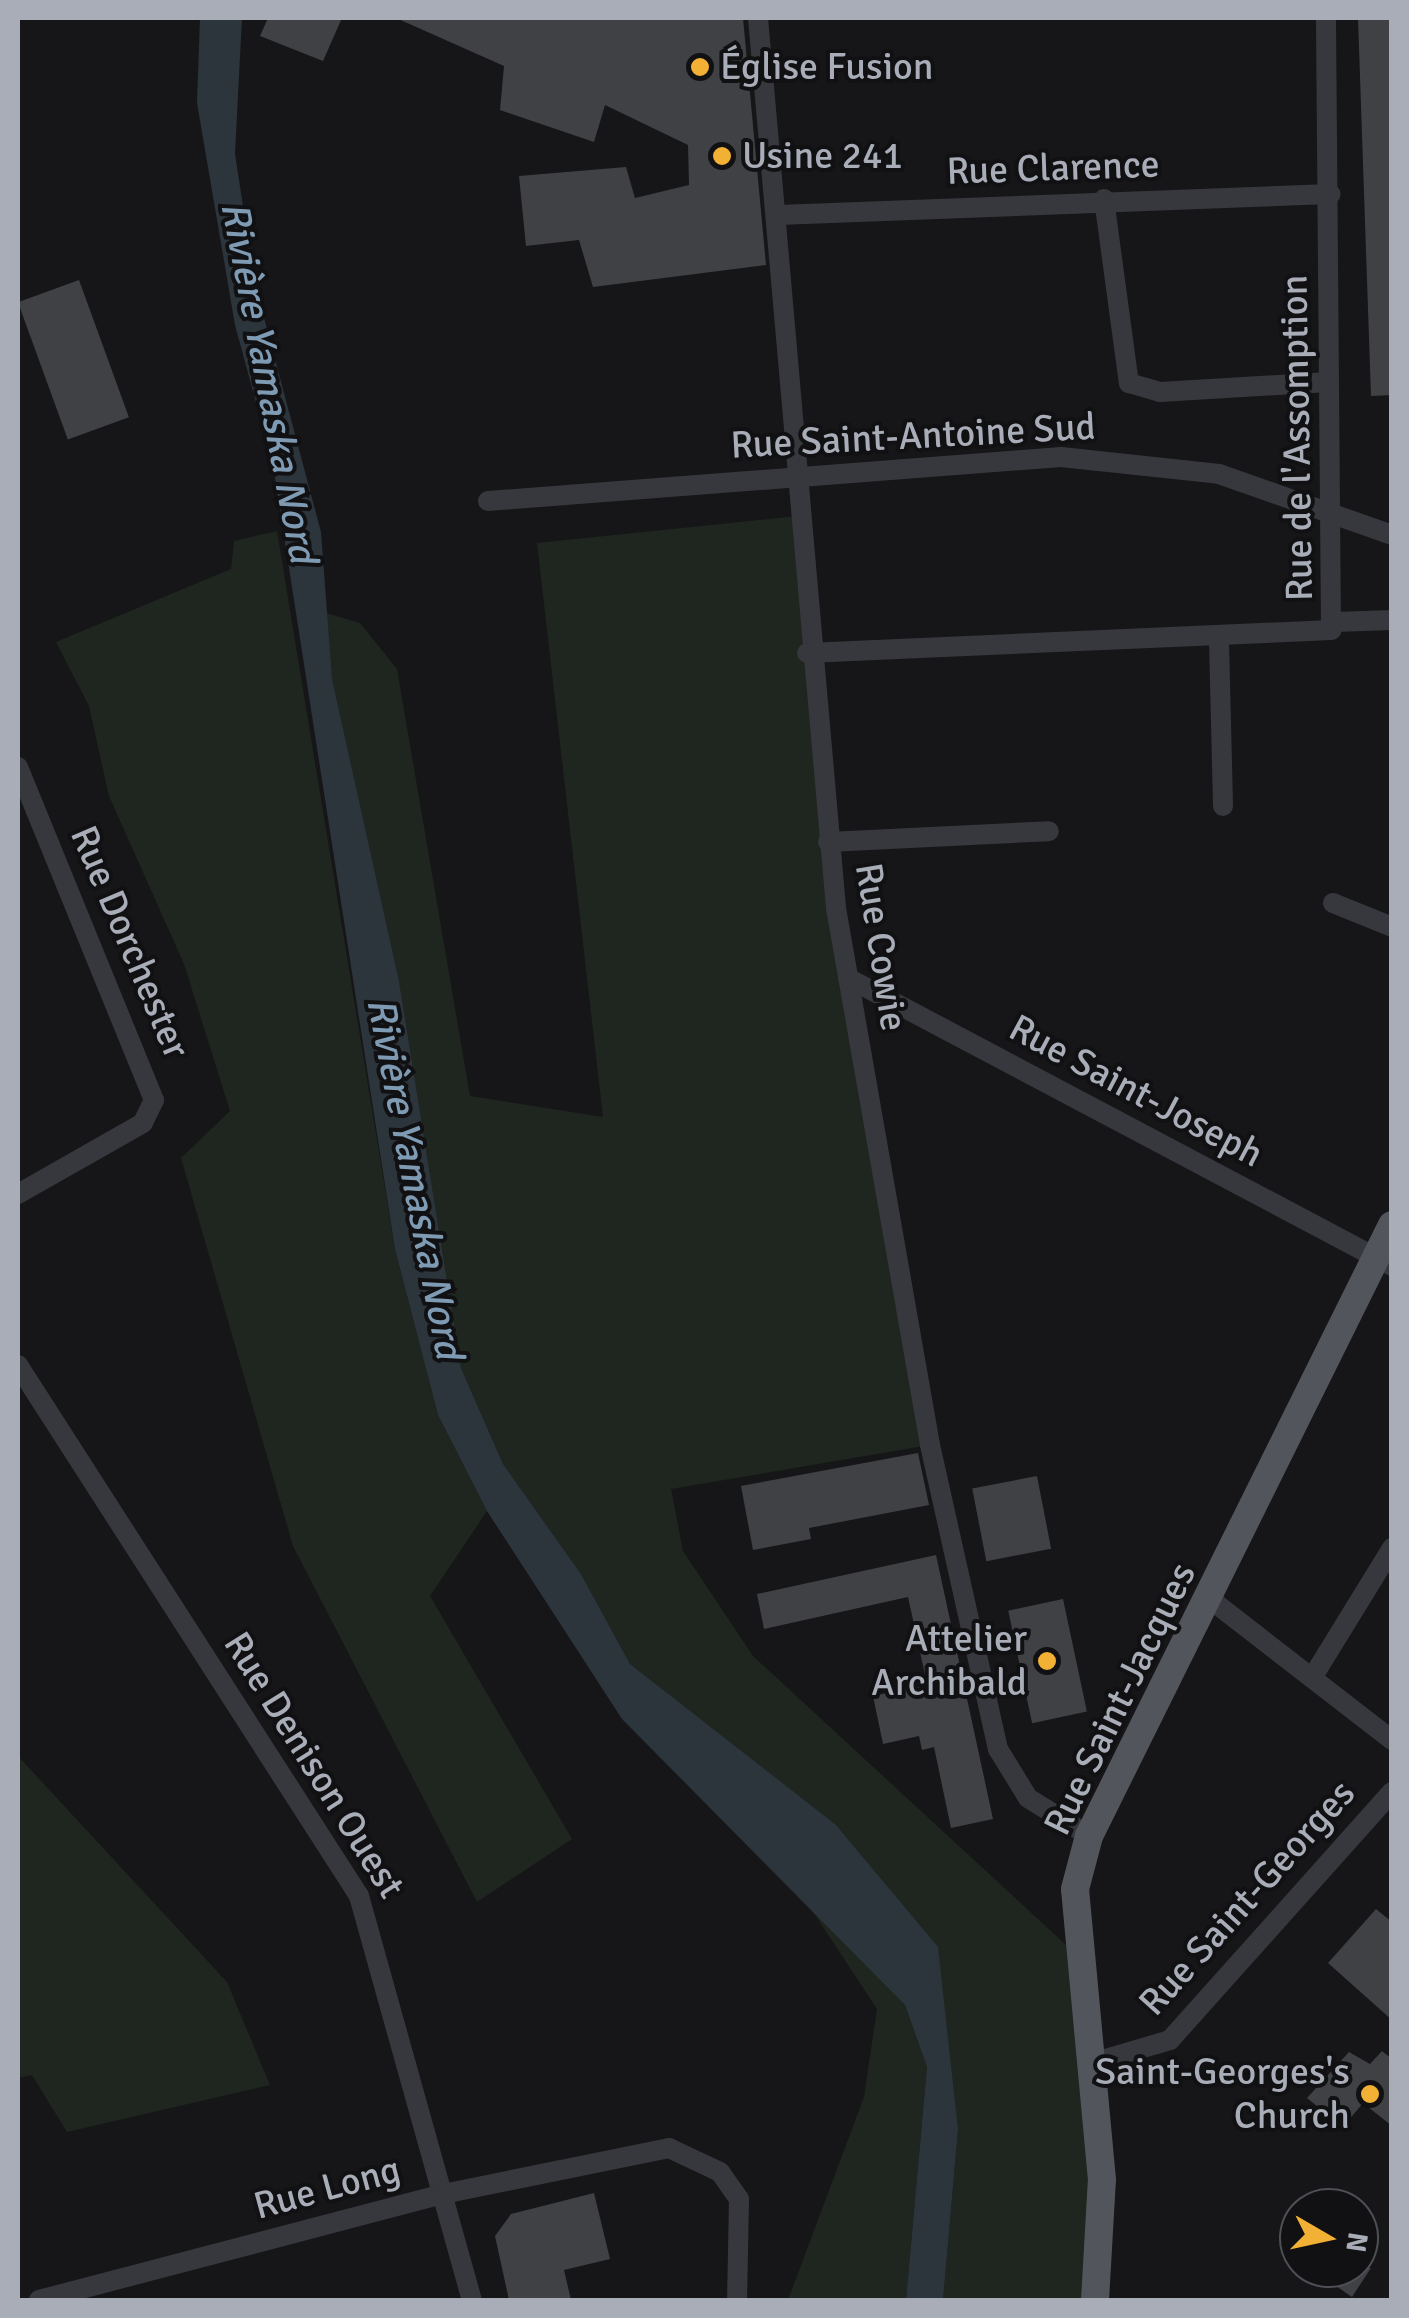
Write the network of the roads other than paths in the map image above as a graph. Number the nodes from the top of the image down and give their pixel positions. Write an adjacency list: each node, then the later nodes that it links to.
1 (758, 18): 5 (street, Rue Cowie)
2 (1326, 18): 3 (street, Rue de l'Assomption)
3 (1331, 194): 4 (street, Rue Clarence); 6 (street, Rue de l'Assomption)
4 (1104, 199): 5 (street, Rue Clarence); 6 (street)
5 (778, 215): 7 (street, Rue Cowie)
6 (1328, 382): 9 (street, Rue de l'Assomption)
7 (796, 476): 8 (street, Rue Saint-Antoine Sud); 9 (street, Rue Saint-Antoine Sud); 14 (street, Rue Cowie)
8 (488, 501)
9 (1336, 514): 10 (street, Rue Saint-Antoine Sud); 12 (street, Rue de l'Assomption)
10 (1392, 535)
11 (1392, 620): 12 (street)
12 (1334, 622): 13 (street, Rue de l'Assomption)
13 (1218, 641): 14 (street, Rue de l'Assomption); 16 (street)
14 (807, 653): 18 (street, Rue Cowie)
15 (18, 767): 22 (street, Rue Dorchester)
16 (1223, 806)
17 (1049, 832): 18 (street)
18 (828, 842): 21 (street, Rue Cowie)
19 (1333, 903): 20 (street)
20 (1392, 927)
21 (848, 978): 24 (street, Rue Saint-Joseph); 31 (street, Rue Cowie)
22 (18, 1194)
23 (1392, 1225): 24 (main road, Rue Saint-Jacques)
24 (1384, 1262): 27 (main road, Rue Saint-Jacques)
25 (18, 1366): 33 (street, Rue Denison Ouest)
26 (1392, 1548): 28 (street)
27 (1210, 1599): 28 (street); 31 (main road, Rue Saint-Jacques)
28 (1312, 1678): 29 (street)
29 (1392, 1740)
30 (1392, 1792): 32 (street, Rue Saint-Georges)
31 (1088, 1836): 32 (main road, Rue Saint-Jacques)
32 (1096, 2062): 37 (main road, Rue Saint-Jacques)
33 (443, 2194): 34 (street, Rue Long); 35 (street, Rue Denison Ouest); 36 (street, Rue Long)
34 (39, 2300)
35 (472, 2300)
36 (737, 2300)
37 (1095, 2300)

